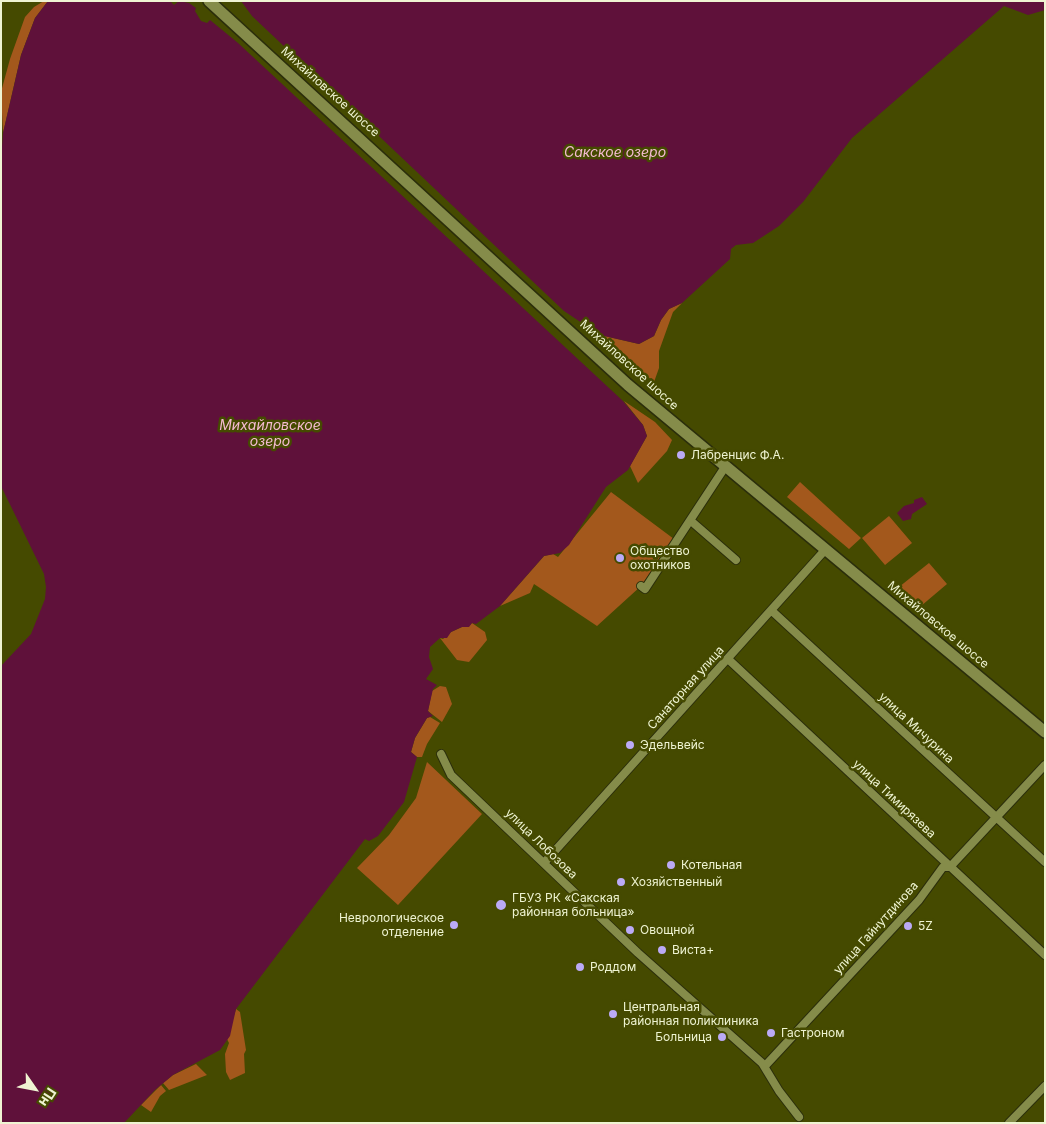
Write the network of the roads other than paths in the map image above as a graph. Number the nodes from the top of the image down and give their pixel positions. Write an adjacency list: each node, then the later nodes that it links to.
1 (209, 1): 2 (main road, Михайловское шоссе)
2 (724, 467): 3 (street); 4 (main road, Михайловское шоссе)
3 (691, 521): 5 (street); 6 (street)
4 (825, 550): 7 (street, Санаторная улица); 9 (main road, Михайловское шоссе)
5 (736, 560)
6 (642, 586)
7 (772, 611): 8 (street, Санаторная улица); 12 (street, улица Мичурина)
8 (728, 659): 14 (street, Санаторная улица); 15 (street, улица Тимирязева)
9 (1045, 732)
10 (440, 754): 14 (street, улица Лобозова)
11 (1045, 764): 12 (street, улица Гайнутдинова)
12 (996, 817): 13 (street, улица Мичурина); 15 (street, улица Гайнутдинова)
13 (1045, 862)
14 (544, 863): 17 (street, улица Лобозова)
15 (950, 866): 16 (street, улица Тимирязева); 17 (street, улица Гайнутдинова)
16 (1045, 955)
17 (766, 1068): 19 (street, улица Лобозова)
18 (1045, 1086): 20 (street)
19 (799, 1117)
20 (1009, 1123)

